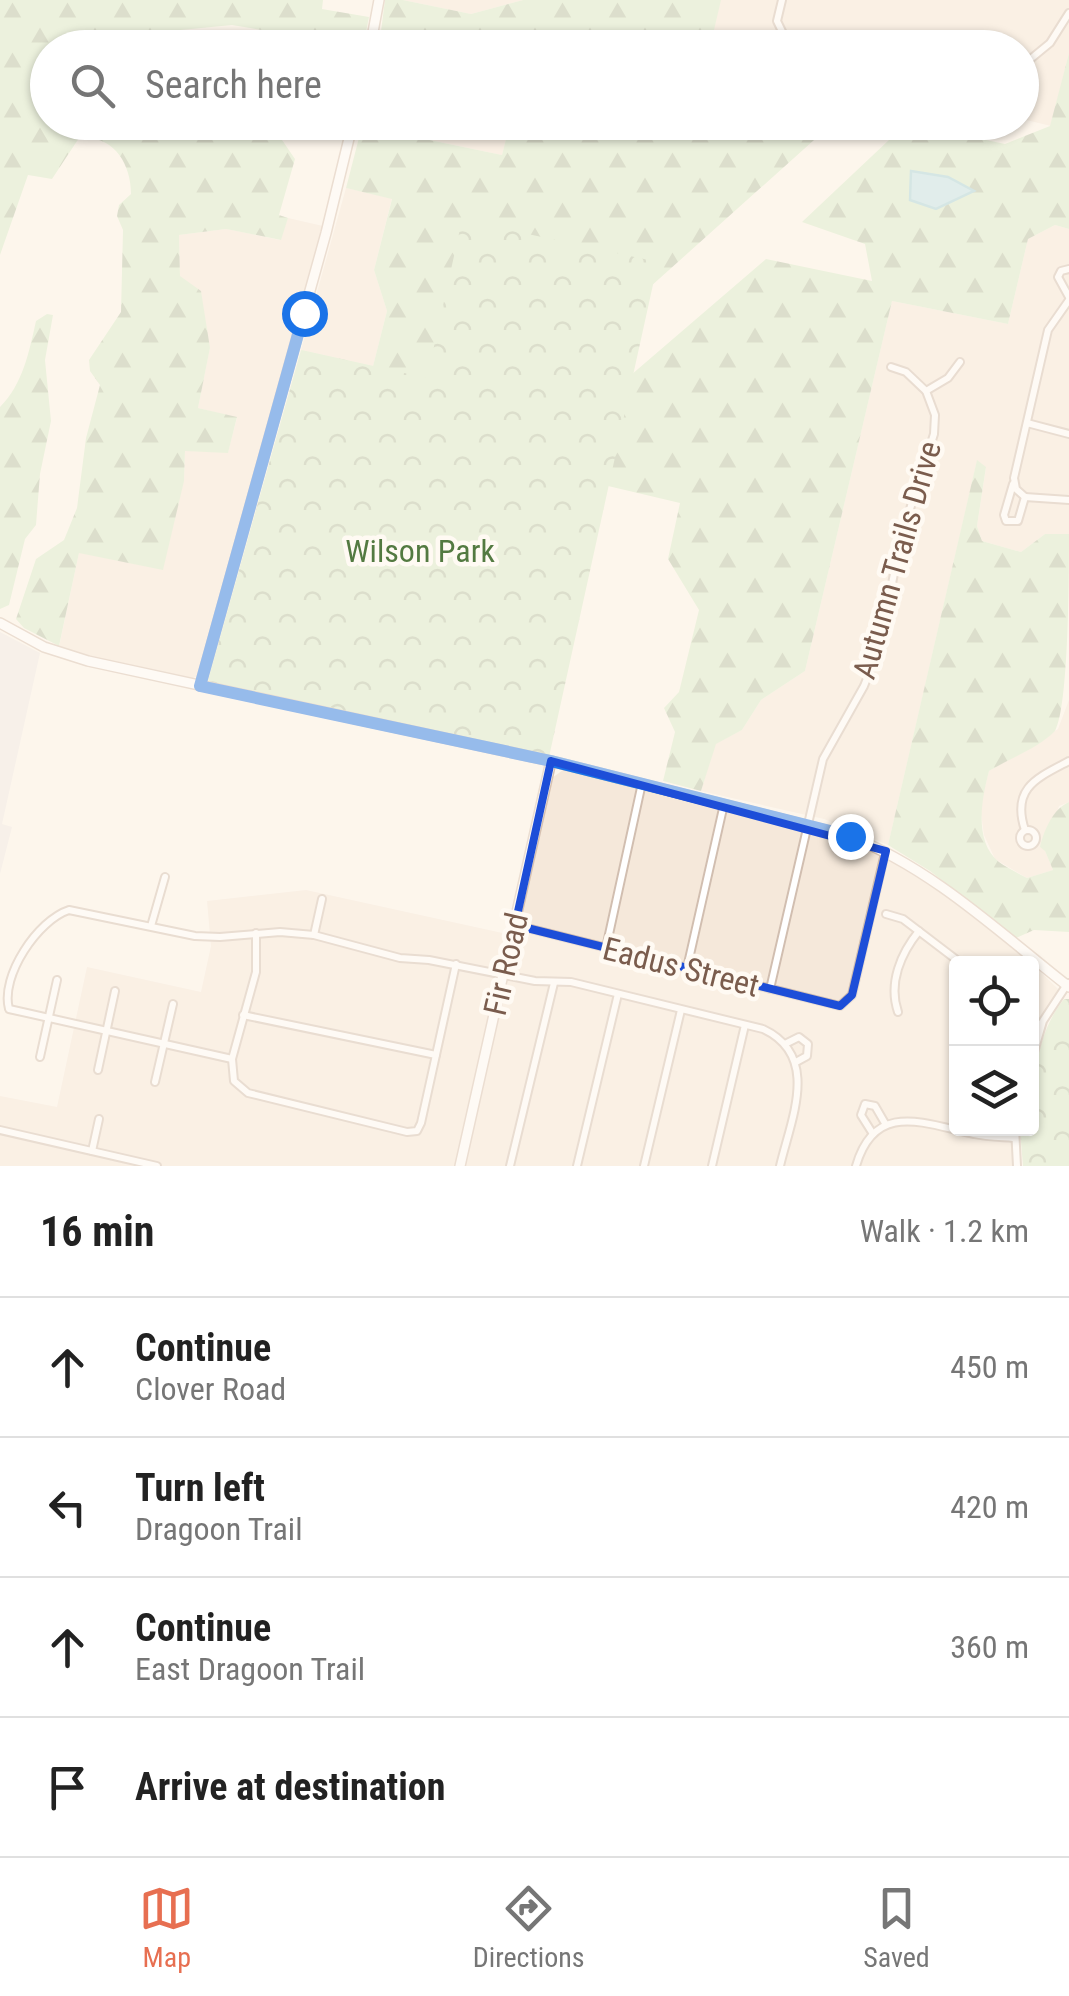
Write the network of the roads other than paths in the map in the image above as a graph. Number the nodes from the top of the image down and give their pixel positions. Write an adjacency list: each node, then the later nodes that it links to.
1 (379, 0): 4 (street)
2 (782, 0): 5 (street)
3 (1069, 14): 6 (street)
4 (373, 30)
5 (781, 30)
6 (1039, 52)
7 (349, 140): 19 (street)
8 (1069, 270): 9 (street)
9 (1069, 298): 13 (street)
10 (960, 362): 12 (street)
11 (891, 367): 12 (street, Autumn Trails Drive)
12 (926, 391): 24 (street, Autumn Trails Drive)
13 (1026, 423): 14 (street); 15 (street)
14 (1069, 434)
15 (1014, 483): 16 (street); 16 (street)
16 (1026, 497): 17 (street)
17 (1069, 500)
18 (0, 623): 19 (street)
19 (200, 686): 20 (street)
20 (551, 761): 22 (street); 30 (street, Fir Road)
21 (1069, 761): 25 (street)
22 (642, 783): 23 (street); 35 (street)
23 (724, 804): 24 (street); 38 (street)
24 (808, 824): 26 (street); 43 (street, Autumn Trails Drive)
25 (1025, 830)
26 (886, 852): 42 (street); 43 (street, Eadus Street)
27 (165, 877): 31 (street)
28 (322, 899): 34 (street)
29 (886, 914): 32 (street)
30 (515, 925): 35 (street, Eadus Street); 39 (street, Fir Road)
31 (151, 926): 33 (street); 50 (street)
32 (919, 931): 36 (street); 48 (street)
33 (256, 934): 34 (street); 49 (street)
34 (314, 934): 37 (street)
35 (606, 948): 38 (street, Eadus Street)
36 (952, 956)
37 (456, 964): 39 (street); 58 (street)
38 (686, 968): 43 (street, Eadus Street)
39 (504, 974): 41 (street); 72 (street, Fir Road)
40 (58, 980): 50 (street)
41 (554, 983): 45 (street); 73 (street)
42 (1068, 984): 53 (street)
43 (770, 989)
44 (115, 992): 54 (street)
45 (618, 994): 47 (street); 74 (street)
46 (173, 1004): 55 (street)
47 (681, 1010): 52 (street); 75 (street)
48 (898, 1012)
49 (243, 1014): 58 (street); 60 (street)
50 (49, 1018): 54 (street); 59 (street)
51 (1039, 1024): 53 (street)
52 (745, 1025): 56 (street); 76 (street)
53 (1042, 1026): 57 (street)
54 (106, 1032): 55 (street); 62 (street)
55 (164, 1044): 60 (street); 63 (street)
56 (786, 1044): 61 (street); 61 (street)
57 (1036, 1046)
58 (436, 1056): 60 (street)
59 (40, 1057)
60 (232, 1060)
61 (796, 1062): 77 (street)
62 (98, 1070)
63 (155, 1082)
64 (99, 1119): 70 (street)
65 (886, 1124): 66 (street); 68 (street); 68 (street)
66 (949, 1128)
67 (0, 1130): 70 (street)
68 (872, 1134): 78 (street)
69 (1014, 1136): 79 (street)
70 (92, 1151): 71 (street)
71 (156, 1166)
72 (460, 1166)
73 (510, 1166)
74 (577, 1166)
75 (644, 1166)
76 (712, 1166)
77 (780, 1166)
78 (856, 1166)
79 (1017, 1166)

